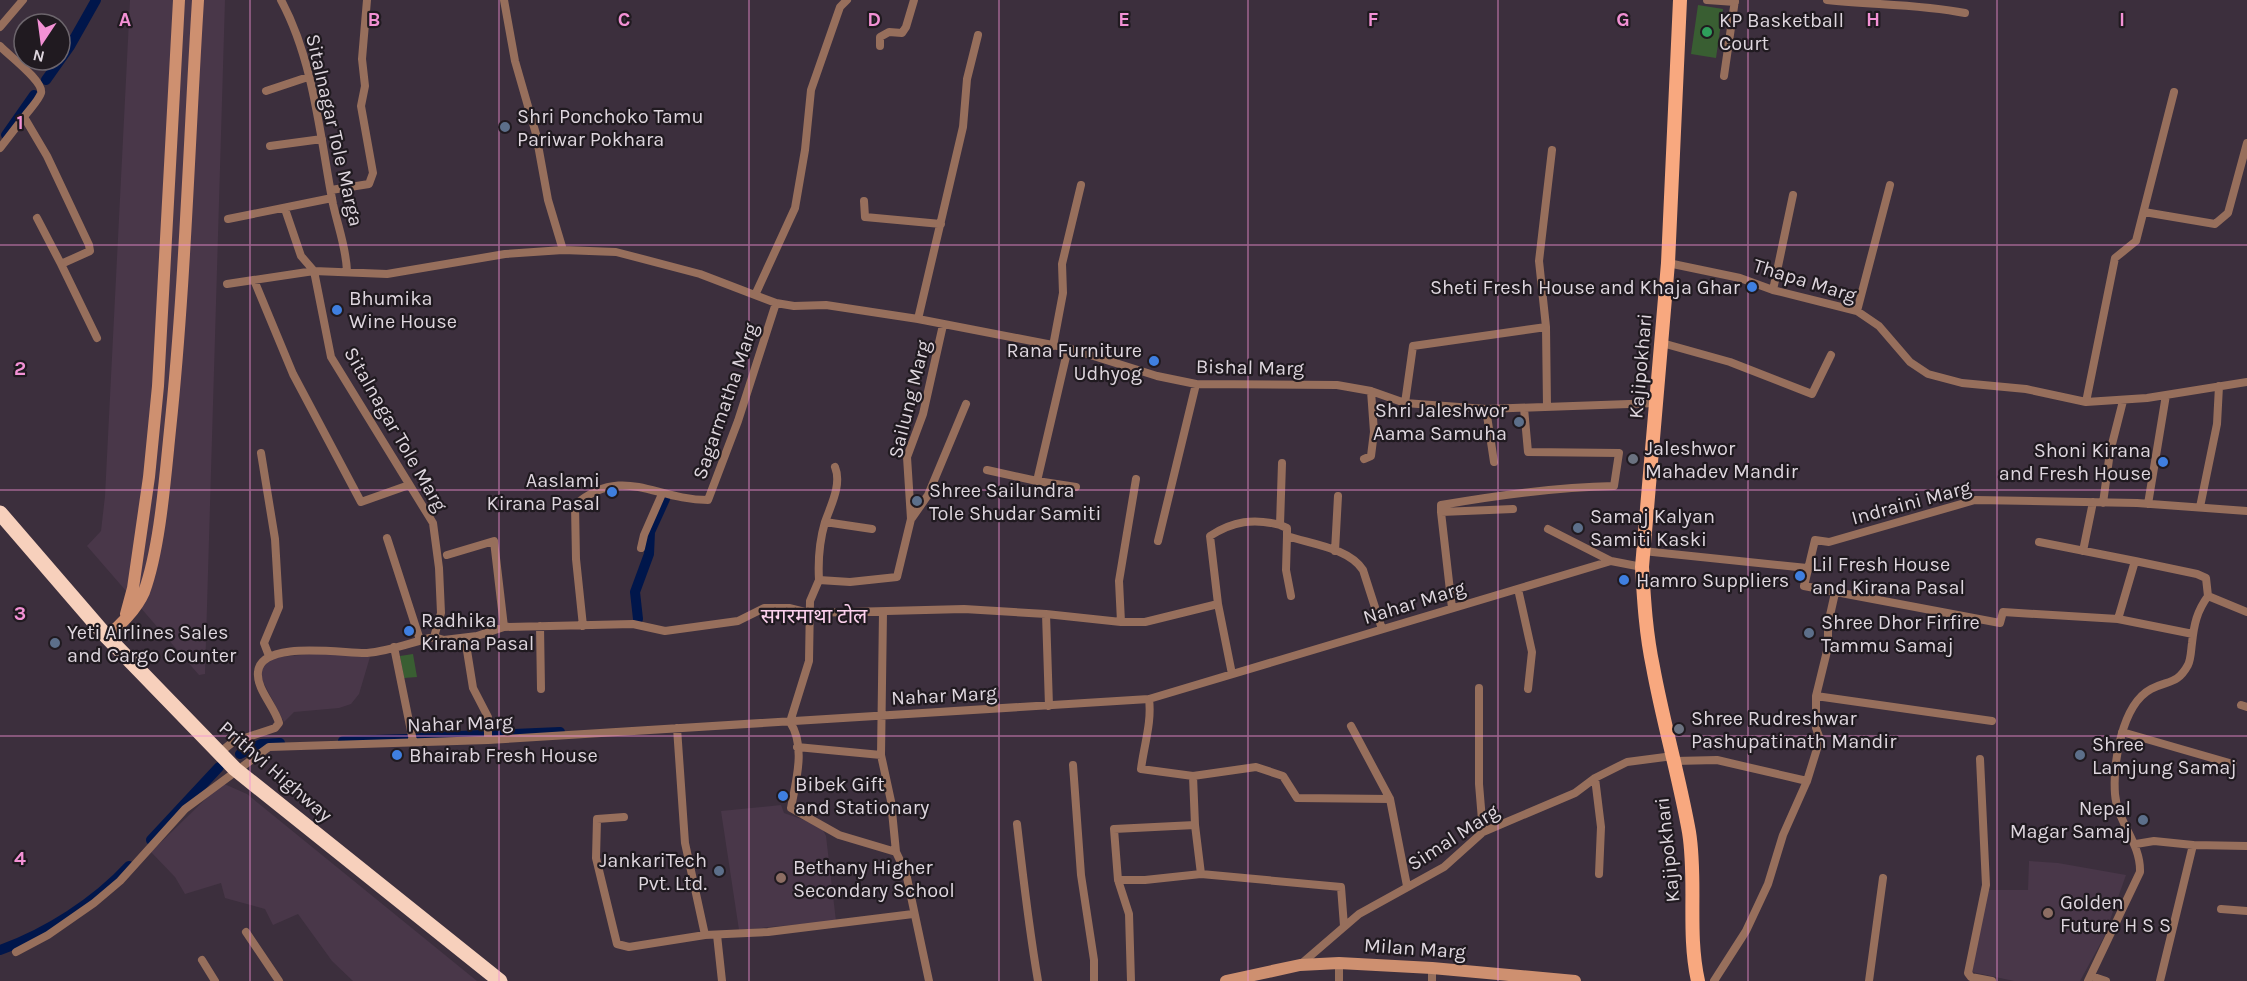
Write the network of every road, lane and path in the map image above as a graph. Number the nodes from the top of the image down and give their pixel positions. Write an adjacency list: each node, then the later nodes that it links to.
1 (23, 0): 14 (street)
2 (179, 0): 120 (street)
3 (198, 0): 120 (street)
4 (281, 0): 19 (street, Sitalnagar Tole Marga)
5 (367, 0): 30 (street)
6 (504, 0): 38 (street)
7 (847, 0): 46 (street)
8 (914, 0): 17 (street)
9 (1680, 0): 39 (main road, Kajipokhari)
10 (1707, 0): 12 (street)
11 (1827, 0): 13 (street)
12 (1735, 1): 18 (street)
13 (1965, 13)
14 (0, 27)
15 (978, 35): 37 (street)
16 (0, 46): 22 (street)
17 (880, 46)
18 (1724, 76)
19 (308, 77): 20 (street); 23 (street, Sitalnagar Tole Marga)
20 (266, 91)
21 (2174, 92): 34 (street)
22 (24, 117): 26 (street); 40 (street)
23 (322, 139): 25 (street); 30 (street, Sitalnagar Tole Marga)
24 (2247, 143): 34 (street)
25 (270, 146)
26 (0, 148)
27 (1552, 150): 51 (street)
28 (1081, 185): 54 (street)
29 (1890, 185): 48 (street)
30 (332, 194): 33 (street); 42 (street, Sitalnagar Tole Marga)
31 (1793, 195): 45 (street)
32 (864, 201): 37 (street)
33 (285, 208): 36 (street); 41 (street)
34 (2144, 212): 63 (street)
35 (37, 218): 40 (street)
36 (228, 219)
37 (941, 224): 49 (street)
38 (563, 250): 42 (street); 46 (street)
39 (1668, 262): 45 (street, Thapa Marg); 53 (main road, Kajipokhari)
40 (61, 264): 52 (street)
41 (314, 271): 42 (street); 43 (street); 78 (street, Sitalnagar Tole Marg)
42 (347, 271)
43 (254, 280): 44 (street); 78 (street)
44 (227, 284)
45 (1773, 290): 48 (street, Thapa Marg)
46 (756, 293): 47 (street)
47 (776, 303): 49 (street, Bishal Marg); 80 (street, Sagarmatha Marg)
48 (1857, 311): 63 (street, Thapa Marg)
49 (918, 319): 50 (street, Bishal Marg)
50 (943, 325): 54 (street, Bishal Marg); 90 (street, Sailung Marg)
51 (1546, 327): 64 (street); 67 (street)
52 (97, 338)
53 (1662, 343): 56 (street); 65 (main road, Kajipokhari)
54 (1053, 346): 55 (street, Bishal Marg)
55 (1068, 348): 58 (street, Bishal Marg); 77 (street)
56 (1831, 355)
57 (2247, 382): 59 (street, Thapa Marg)
58 (1196, 384): 60 (street, Bishal Marg); 97 (street)
59 (2219, 386): 61 (street, Thapa Marg); 85 (street)
60 (1371, 391): 64 (street, Bishal Marg); 71 (street)
61 (2166, 395): 62 (street, Thapa Marg); 84 (street)
62 (2122, 401): 63 (street, Thapa Marg); 83 (street)
63 (2086, 402)
64 (1406, 403): 69 (street, Bishal Marg)
65 (1657, 403): 67 (street, Bishal Marg); 101 (main road, Kajipokhari)
66 (966, 404): 90 (street)
67 (1547, 407): 68 (street, Bishal Marg)
68 (1524, 408): 69 (street, Bishal Marg); 88 (street)
69 (1486, 409): 72 (street)
70 (261, 453): 132 (street)
71 (1364, 459)
72 (1494, 462)
73 (1282, 463): 92 (street)
74 (835, 466): 91 (street)
75 (987, 470): 77 (street)
76 (1136, 479): 121 (street)
77 (1036, 481): 79 (street)
78 (409, 485): 128 (street, Sitalnagar Tole Marg)
79 (1076, 487)
80 (662, 494): 99 (street); 123 (street, Sagarmatha Marg)
81 (1338, 496): 100 (street)
82 (2093, 502): 83 (street, Indraini Marg); 102 (street); 107 (street, Indraini Marg)
83 (2103, 502): 84 (street, Indraini Marg)
84 (2148, 504): 85 (street, Indraini Marg)
85 (2200, 507): 87 (street, Indraini Marg)
86 (1513, 509): 88 (street)
87 (2247, 511)
88 (1441, 512): 114 (street)
89 (0, 513): 127 (highway, Prithvi Highway)
90 (911, 519): 108 (street, Sailung Marg)
91 (825, 522): 93 (street); 108 (street)
92 (1280, 525): 95 (street); 113 (street)
93 (872, 529)
94 (1548, 529): 104 (street)
95 (1287, 537): 100 (street); 111 (street)
96 (387, 538): 130 (street)
97 (1158, 541)
98 (2039, 542): 102 (street)
99 (641, 548)
100 (1335, 551): 125 (street)
101 (1643, 551): 106 (main road, Kajipokhari); 107 (street)
102 (2083, 551): 105 (street)
103 (447, 555): 124 (street)
104 (1611, 561): 106 (street, Nahar Marg); 109 (street, Nahar Marg)
105 (2135, 561): 112 (street); 119 (street)
106 (1642, 567): 153 (main road, Kajipokhari)
107 (1807, 568): 110 (street)
108 (819, 580): 117 (street)
109 (1518, 589): 114 (street, Nahar Marg); 136 (street)
110 (1835, 593): 119 (street); 137 (street)
111 (1291, 596)
112 (2208, 596): 116 (street); 126 (street)
113 (1218, 604): 121 (street); 133 (street)
114 (1452, 608): 125 (street, Nahar Marg)
115 (883, 612): 117 (street); 118 (street); 140 (street)
116 (2247, 612)
117 (809, 613): 123 (street); 141 (street)
118 (1046, 614): 121 (street); 139 (street)
119 (2118, 619): 126 (street)
120 (123, 621): 127 (street)
121 (1121, 622)
122 (540, 626): 123 (street); 124 (street); 135 (street)
123 (583, 626)
124 (504, 627): 129 (street)
125 (1382, 629): 133 (street, Nahar Marg)
126 (2193, 634): 145 (street)
127 (107, 637): 151 (highway, Prithvi Highway)
128 (434, 637): 129 (street); 130 (street)
129 (465, 638): 147 (street)
130 (420, 640): 131 (street)
131 (394, 647): 132 (street); 148 (street)
132 (269, 656): 146 (street)
133 (1232, 674): 138 (street, Nahar Marg)
134 (1479, 688): 165 (street)
135 (541, 689)
136 (1528, 689)
137 (1816, 696): 142 (street); 160 (street)
138 (1149, 699): 139 (street, Nahar Marg); 158 (street)
139 (1049, 706): 140 (street, Nahar Marg)
140 (883, 713): 141 (street, Nahar Marg); 152 (street)
141 (791, 719): 144 (street, Nahar Marg); 150 (street)
142 (1992, 721)
143 (1351, 726): 161 (street)
144 (677, 728): 147 (street, Nahar Marg); 180 (street)
145 (2122, 732): 155 (street); 166 (street)
146 (251, 735): 149 (street); 151 (street)
147 (488, 740): 148 (street, Nahar Marg)
148 (413, 741): 149 (street, Nahar Marg)
149 (269, 747): 157 (street)
150 (797, 747): 152 (street); 169 (street)
151 (219, 753): 157 (highway, Prithvi Highway)
152 (881, 755): 169 (street)
153 (1674, 758): 159 (street, Simal Marg); 160 (street, Simal Marg); 201 (main road, Kajipokhari)
154 (1980, 759): 204 (street)
155 (2233, 764)
156 (1073, 765): 195 (street)
157 (235, 770): 182 (street); 191 (highway, Prithvi Highway)
158 (1193, 776): 161 (street); 164 (street)
159 (1594, 778): 165 (street, Simal Marg); 171 (street)
160 (1808, 781): 202 (street)
161 (1390, 800): 174 (street)
162 (624, 817): 180 (street)
163 (1017, 824): 194 (street)
164 (1195, 825): 170 (street); 173 (street)
165 (1483, 832): 174 (street, Simal Marg)
166 (2136, 844): 167 (street); 188 (street)
167 (2193, 845): 168 (street); 206 (street)
168 (2247, 846)
169 (896, 852): 177 (street)
170 (1201, 874): 173 (street); 178 (street)
171 (1599, 874)
172 (1883, 878): 203 (street)
173 (1118, 880): 196 (street)
174 (1407, 886): 178 (street, Simal Marg)
175 (2221, 909): 176 (street)
176 (2247, 910)
177 (913, 914): 181 (street); 193 (street)
178 (1344, 926): 185 (street, Simal Marg)
179 (246, 932): 190 (street)
180 (705, 935): 181 (street)
181 (717, 935): 192 (street)
182 (16, 952)
183 (202, 960): 189 (street)
184 (1339, 963): 185 (street, Milan Marg); 186 (street, Milan Marg); 198 (street)
185 (1300, 965): 187 (street, Milan Marg)
186 (1432, 968): 199 (street); 200 (street, Milan Marg)
187 (1252, 978): 197 (street, Milan Marg)
188 (2089, 979): 205 (street)
189 (215, 981)
190 (279, 981)
191 (500, 981)
192 (722, 981)
193 (929, 981)
194 (1038, 981)
195 (1094, 981)
196 (1131, 981)
197 (1226, 981)
198 (1339, 981)
199 (1432, 981)
200 (1575, 981)
201 (1698, 981)
202 (1714, 981)
203 (1869, 981)
204 (1992, 981)
205 (2106, 981)
206 (2160, 981)

